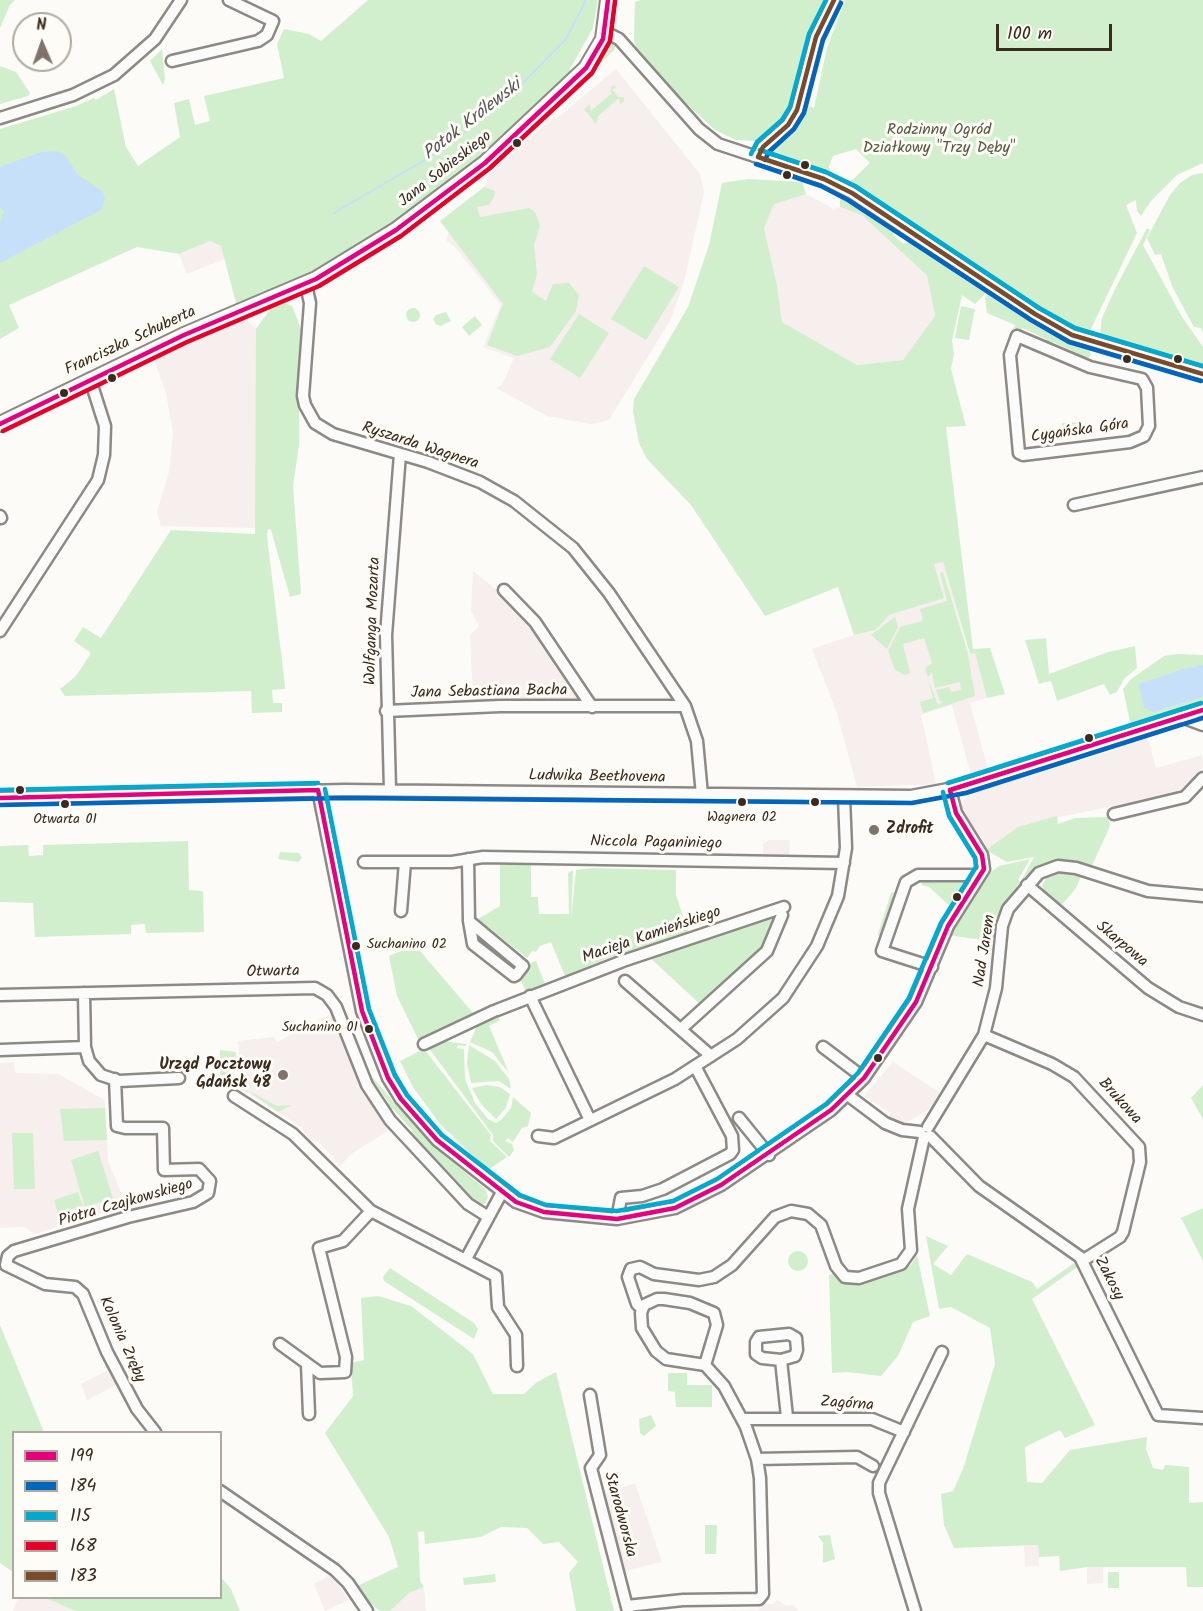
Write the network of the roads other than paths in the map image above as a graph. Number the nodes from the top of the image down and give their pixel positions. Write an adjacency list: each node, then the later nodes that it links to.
1 (181, 0): 7 (street)
2 (229, 0): 6 (street)
3 (608, 0): 5 (main road, Jana Sobieskiego)
4 (834, 0): 8 (street)
5 (605, 32): 8 (street); 9 (main road, Jana Sobieskiego)
6 (172, 61)
7 (0, 118)
8 (758, 157): 12 (street)
9 (306, 285): 10 (main road, Jana Sobieskiego); 15 (street, Ryszarda Wagnera)
10 (279, 296): 13 (main road, Franciszka Schuberta)
11 (1017, 336): 11 (street, Cygańska Góra)
12 (1203, 374)
13 (90, 379): 14 (main road, Franciszka Schuberta); 19 (street)
14 (0, 424)
15 (400, 454): 20 (street, Ryszarda Wagnera); 23 (street, Wolfganga Mozarta)
16 (1203, 477): 17 (street)
17 (1074, 505)
18 (504, 590): 21 (street, Jana Sebastiana Bacha)
19 (0, 630)
20 (686, 706): 21 (street, Jana Sebastiana Bacha); 30 (street, Ryszarda Wagnera)
21 (592, 707): 23 (street, Jana Sebastiana Bacha)
22 (1203, 710): 24 (street, Ludwika Beethovena)
23 (386, 711): 28 (street, Wolfganga Mozarta)
24 (1181, 717): 25 (street); 29 (street, Ludwika Beethovena)
25 (1203, 724)
26 (1203, 778): 33 (street)
27 (318, 790): 28 (street, Ludwika Beethovena); 32 (street, Ludwika Beethovena); 67 (street)
28 (390, 790): 30 (street, Ludwika Beethovena)
29 (950, 790): 31 (street, Ludwika Beethovena); 38 (street)
30 (702, 795): 31 (street, Ludwika Beethovena)
31 (844, 797): 37 (street)
32 (0, 798)
33 (1114, 814)
34 (468, 859): 36 (street, Niccola Paganiniego); 37 (street, Niccola Paganiniego); 42 (street)
35 (364, 862): 36 (street, Niccola Paganiniego)
36 (405, 862): 41 (street)
37 (844, 863): 55 (street)
38 (980, 875): 43 (street); 43 (street)
39 (1027, 885): 40 (street, Nad Jarem); 48 (street, Skarpowa); 50 (street, Nad Jarem)
40 (1203, 896)
41 (401, 911)
42 (469, 921): 42 (street)
43 (932, 967): 58 (street)
44 (625, 981): 49 (street, Macieja Kamieńskiego)
45 (84, 993): 46 (street, Otwarta); 52 (street); 69 (street, Otwarta)
46 (0, 995)
47 (530, 996): 49 (street, Macieja Kamieńskiego); 51 (street, Macieja Kamieńskiego); 63 (street)
48 (1203, 1015)
49 (681, 1029): 55 (street, Macieja Kamieńskiego)
50 (984, 1035): 64 (street, Nad Jarem); 72 (street, Brukowa)
51 (424, 1044)
52 (85, 1047): 54 (street); 59 (street)
53 (823, 1047): 58 (street)
54 (0, 1050)
55 (711, 1056): 56 (street)
56 (696, 1066): 63 (street); 70 (street)
57 (179, 1078): 59 (street)
58 (864, 1078): 61 (street)
59 (114, 1079): 73 (street, Piotra Czajkowskiego)
60 (234, 1096): 68 (street)
61 (849, 1096): 64 (street); 66 (street)
62 (739, 1118): 66 (street)
63 (590, 1119): 65 (street)
64 (926, 1133): 72 (street, Zakosy); 74 (street, Nad Jarem)
65 (538, 1136)
66 (769, 1155): 70 (street)
67 (501, 1194): 69 (street); 70 (street)
68 (371, 1211): 71 (street); 78 (street)
69 (487, 1216): 71 (street)
70 (617, 1219)
71 (466, 1259): 80 (street)
72 (1082, 1261): 84 (street, Zakosy)
73 (45, 1284): 86 (street, Kolonia Zręby)
74 (642, 1309): 79 (street); 79 (street)
75 (280, 1344): 78 (street)
76 (942, 1352): 87 (street)
77 (781, 1360): 83 (street)
78 (307, 1364): 82 (street)
79 (705, 1365): 85 (street)
80 (517, 1366)
81 (590, 1395): 91 (street, Starodworska)
82 (309, 1414)
83 (787, 1417): 85 (street, Zagórna); 87 (street, Zagórna)
84 (1203, 1418)
85 (742, 1419): 88 (street)
86 (154, 1431)
87 (903, 1432): 93 (street)
88 (757, 1459): 89 (street); 91 (street)
89 (873, 1466)
90 (222, 1492): 92 (street)
91 (628, 1609)
92 (368, 1611)
93 (915, 1611)

